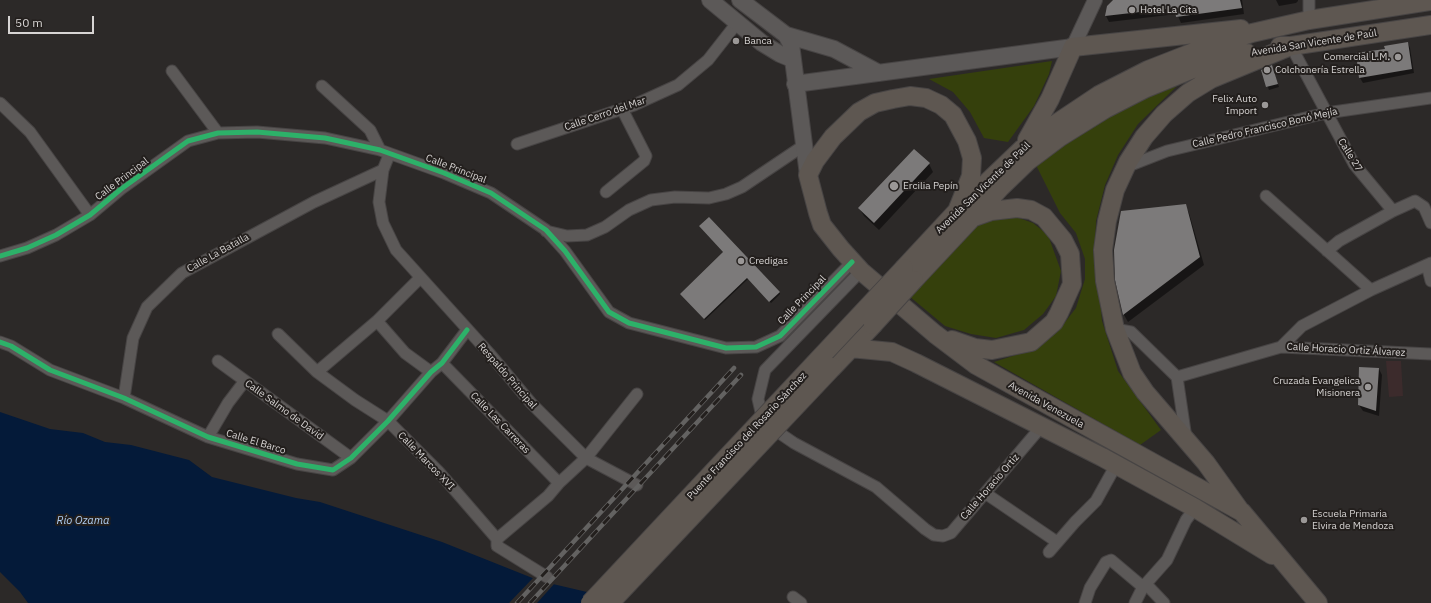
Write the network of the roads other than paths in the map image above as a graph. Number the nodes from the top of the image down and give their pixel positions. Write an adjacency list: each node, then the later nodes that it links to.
1 (710, 0): 7 (main road)
2 (740, 0): 9 (main road)
3 (1095, 0): 11 (street)
4 (1308, 0): 6 (street)
5 (1431, 1): 6 (main road, Avenida San Vicente de Paúl)
6 (1309, 20): 11 (main road); 24 (main road, Avenida San Vicente de Paúl)
7 (737, 23): 12 (main road); 19 (street, Calle Cerro del Mar)
8 (1431, 25): 10 (main road, Avenida San Vicente de Paúl)
9 (786, 35): 12 (main road); 14 (main road)
10 (1291, 46): 20 (street, Calle 27); 26 (main road); 34 (main road, Avenida San Vicente de Paúl)
11 (1073, 47): 14 (main road); 24 (main road)
12 (792, 59): 15 (main road)
13 (172, 71): 21 (street)
14 (879, 73): 15 (main road)
15 (796, 84): 23 (main road)
16 (322, 86): 25 (street)
17 (1431, 98): 20 (street, Calle Pedro Francisco Bonó Mejía)
18 (0, 103): 33 (street)
19 (622, 109): 22 (street, Calle Cerro del Mar); 29 (street)
20 (1326, 113): 26 (street, Calle Pedro Francisco Bonó Mejía); 32 (street, Calle 27)
21 (218, 133): 25 (street, Calle Principal); 33 (street, Calle Principal)
22 (517, 144)
23 (803, 146): 28 (main road); 36 (street)
24 (1022, 149): 31 (main road, Avenida San Vicente de Paúl)
25 (384, 152): 27 (street, Respaldo Principal); 36 (street, Calle Principal)
26 (1126, 167): 48 (main road)
27 (383, 170): 43 (street, Respaldo Principal); 62 (street, Calle La Batalla)
28 (808, 175): 31 (main road); 41 (main road, Avenida Venezuela)
29 (606, 192)
30 (1266, 196): 38 (street)
31 (957, 211): 37 (main road, Avenida San Vicente de Paúl)
32 (1393, 211): 35 (street); 38 (street)
33 (90, 215): 39 (street, Calle Principal)
34 (974, 218): 37 (main road, Avenida San Vicente de Paúl); 50 (main road)
35 (1431, 223)
36 (546, 230): 41 (street, Calle Principal)
37 (941, 240): 42 (main road, Avenida San Vicente de Paúl)
38 (1327, 251): 45 (street)
39 (0, 256)
40 (1429, 264): 44 (street); 45 (street)
41 (857, 266): 50 (main road, Avenida Venezuela); 72 (street, Calle Horacio Ortiz)
42 (909, 274): 53 (main road, Puente Francisco del Rosario Sánchez, bridge); 81 (main road, Puente Francisco del Rosario Sánchez, bridge)
43 (420, 278): 46 (street); 47 (street, Respaldo Principal)
44 (1431, 281)
45 (1371, 290): 52 (street)
46 (377, 321): 57 (street); 58 (street)
47 (467, 330): 56 (street, Calle El Barco); 68 (street, Respaldo Principal)
48 (1115, 330): 59 (street); 66 (main road)
49 (278, 334): 57 (street, Calle Marcos XVI)
50 (935, 334): 74 (main road, Avenida Venezuela)
51 (0, 342): 62 (street, Calle El Barco)
52 (1281, 347): 54 (street, Calle Horacio Ortiz Álvarez); 59 (street, Calle Horacio Ortiz Álvarez)
53 (850, 348): 64 (main road); 82 (main road, Puente Francisco del Rosario Sánchez, bridge)
54 (1431, 354)
55 (218, 361): 60 (street, Calle Salmo de David)
56 (442, 363): 58 (street, Calle El Barco); 70 (street, Calle Las Carreras)
57 (317, 372): 63 (street, Calle Marcos XVI)
58 (431, 372): 63 (street, Calle El Barco)
59 (1177, 377): 66 (street)
60 (244, 382): 65 (street); 67 (street, Calle Salmo de David)
61 (637, 394): 68 (street)
62 (124, 398): 65 (street, Calle El Barco)
63 (388, 421): 67 (street, Calle El Barco); 75 (street, Calle Marcos XVI)
64 (1041, 428): 69 (main road); 72 (street, Calle Horacio Ortiz)
65 (208, 437): 67 (street, Calle El Barco)
66 (1186, 441): 74 (main road)
67 (351, 458)
68 (586, 458): 70 (street); 71 (street, Respaldo Principal)
69 (1116, 465): 73 (main road); 76 (street)
70 (558, 483): 75 (street)
71 (637, 485)
72 (985, 494): 76 (street)
73 (1195, 508): 78 (main road); 80 (street)
74 (1242, 512): 78 (main road, Avenida Venezuela)
75 (497, 539): 79 (street, Calle Marcos XVI)
76 (1057, 542): 77 (street)
77 (1048, 552)
78 (1284, 562): 86 (main road, Avenida Venezuela)
79 (547, 577)
80 (1145, 586): 83 (street); 84 (street); 85 (street)
81 (590, 603)
82 (610, 603)
83 (1085, 603)
84 (1135, 603)
85 (1164, 603)
86 (1318, 603)

